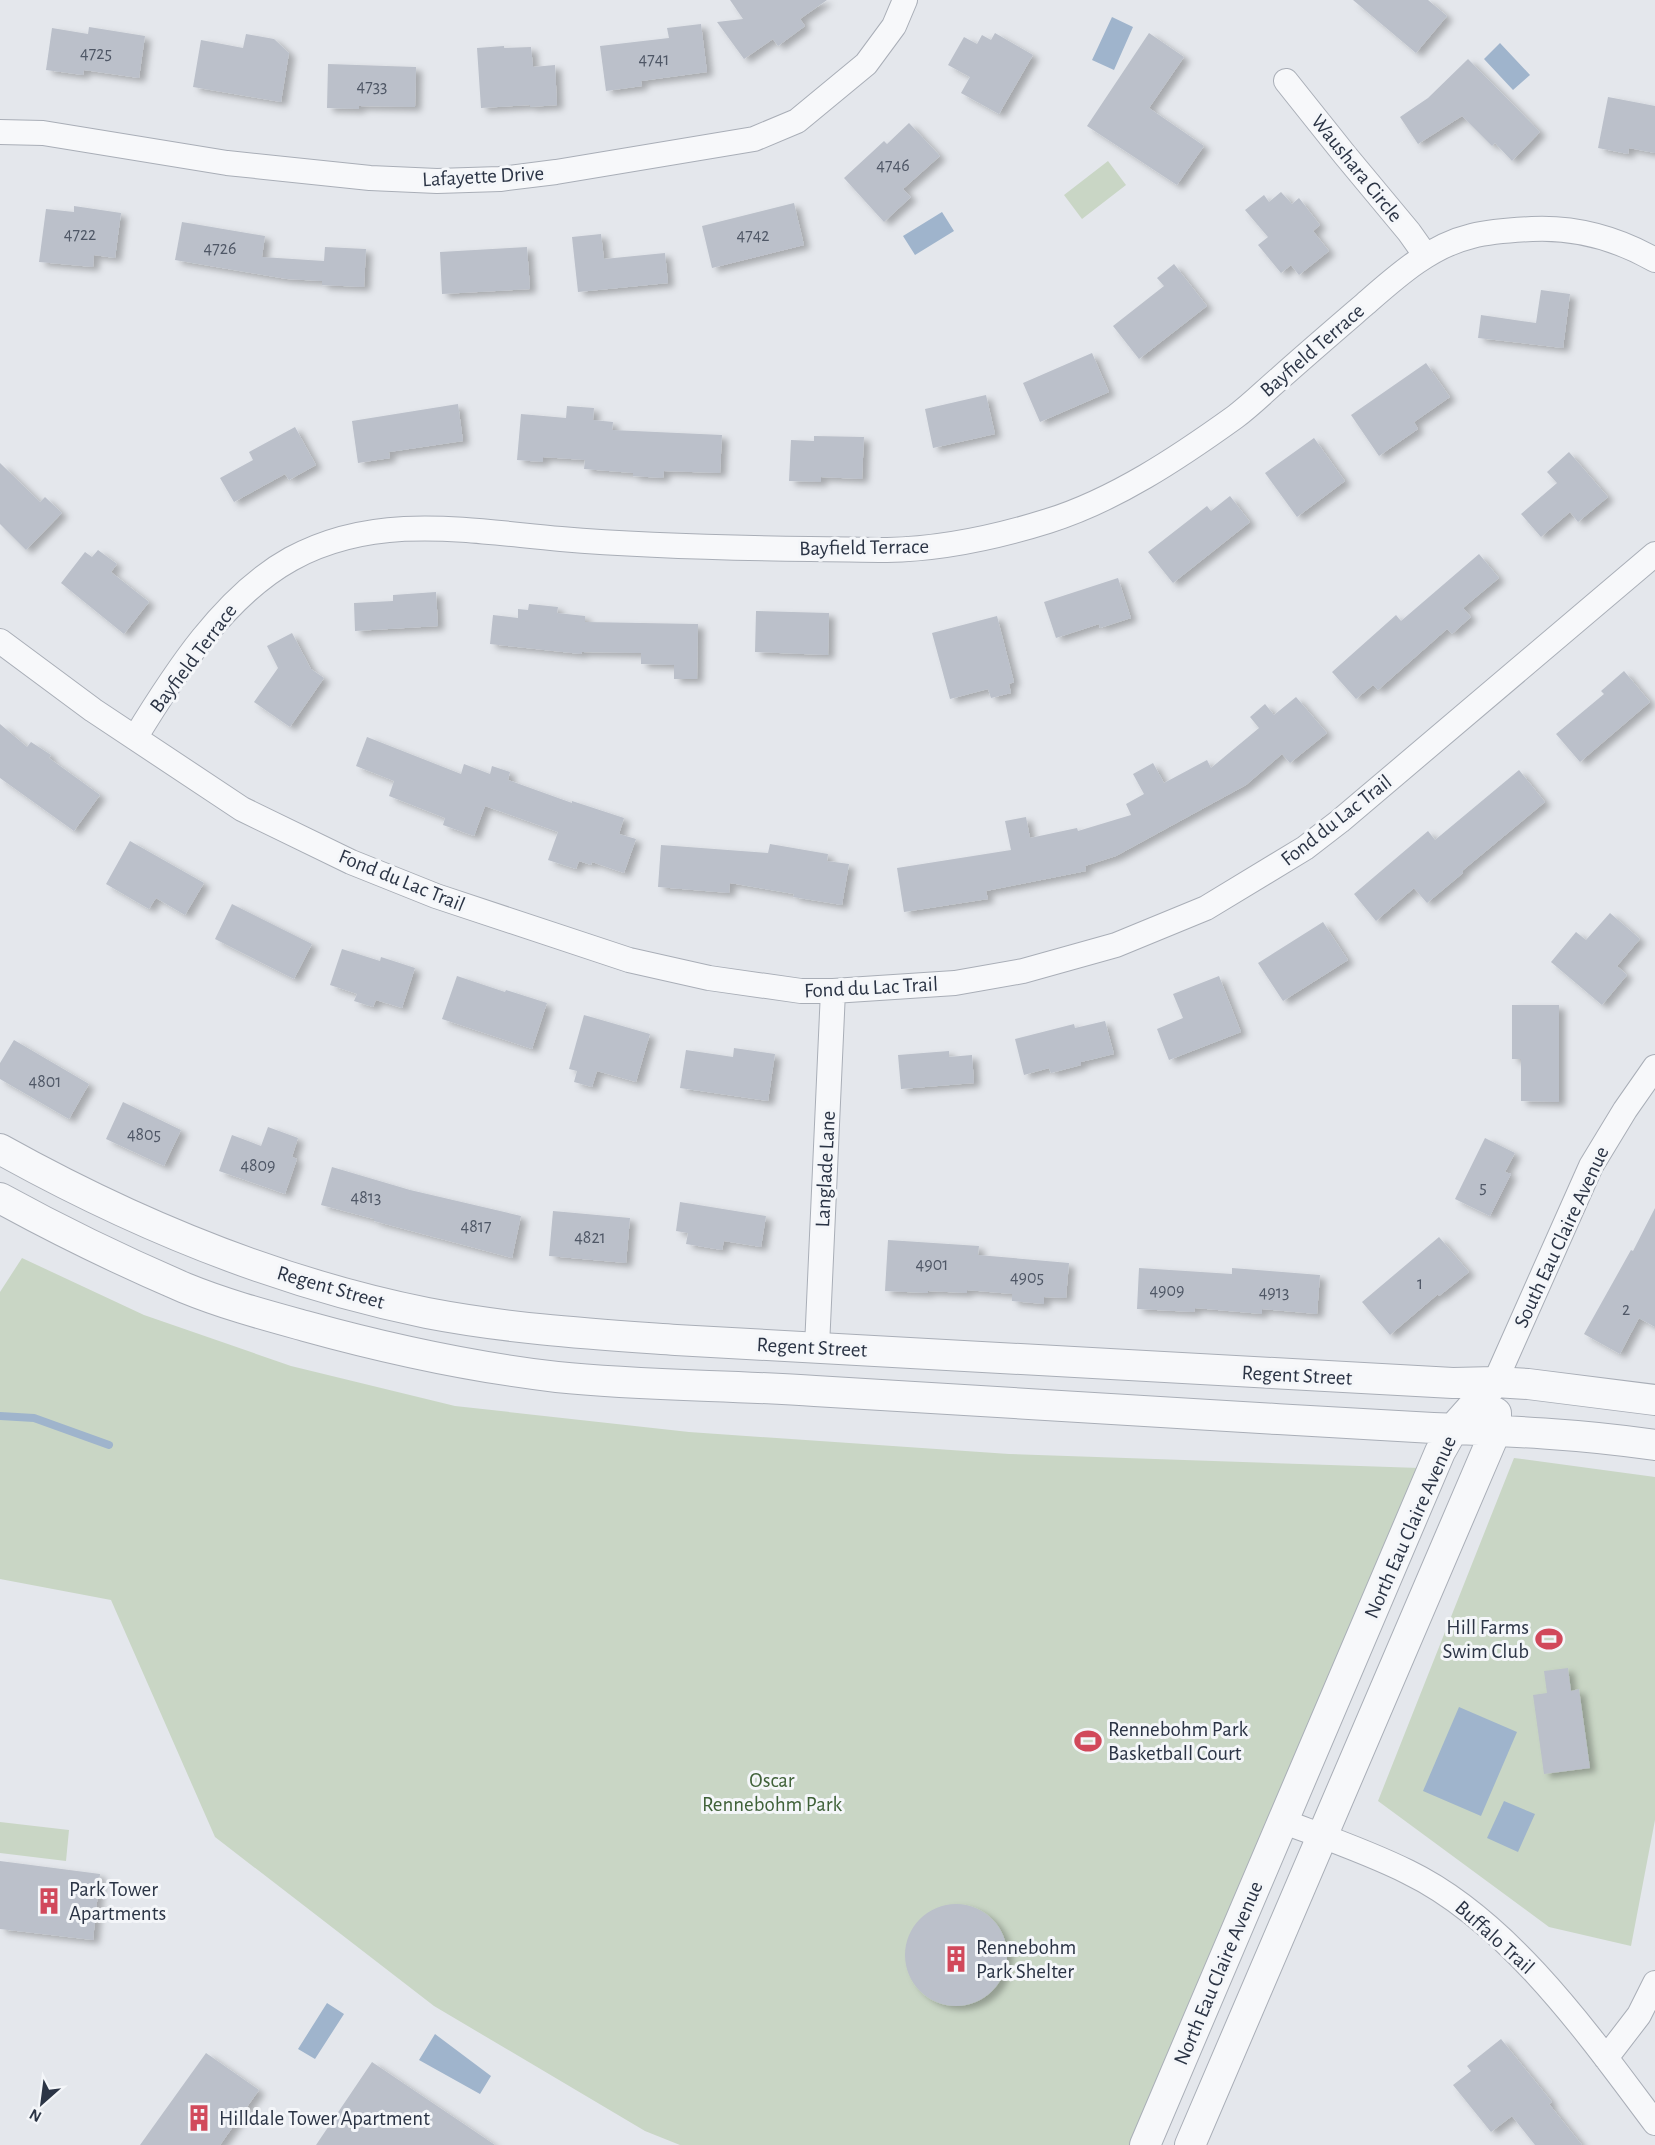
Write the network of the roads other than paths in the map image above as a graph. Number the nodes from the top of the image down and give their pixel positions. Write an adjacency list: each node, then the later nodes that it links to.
1 (905, 0): 3 (street, Lafayette Drive)
2 (1286, 81): 4 (street, Waushara Circle)
3 (0, 132)
4 (1426, 256): 5 (street, Bayfield Terrace); 8 (street, Bayfield Terrace)
5 (1655, 260)
6 (1655, 554): 9 (street, Fond du Lac Trail)
7 (0, 641): 8 (street, Fond du Lac Trail)
8 (135, 738): 9 (street, Fond du Lac Trail)
9 (833, 991): 13 (street, Langlade Lane)
10 (1655, 1068): 14 (street, South Eau Claire Avenue)
11 (0, 1149): 13 (street, Regent Street)
12 (0, 1197): 15 (street, Regent Street)
13 (817, 1347): 14 (street, Regent Street); 15 (street)
14 (1495, 1382): 16 (street, Regent Street); 17 (street, North Eau Claire Avenue); 18 (street, North Eau Claire Avenue)
15 (814, 1390): 17 (street, Regent Street)
16 (1655, 1401)
17 (1453, 1429): 18 (street, Regent Street); 20 (street, North Eau Claire Avenue)
18 (1496, 1430): 19 (street, Regent Street); 21 (street, North Eau Claire Avenue)
19 (1655, 1445)
20 (1282, 1821): 21 (street, Buffalo Trail); 25 (street, North Eau Claire Avenue)
21 (1321, 1837): 23 (street, Buffalo Trail); 26 (street, North Eau Claire Avenue)
22 (1655, 1983): 23 (street)
23 (1606, 2058): 24 (street, Buffalo Trail)
24 (1655, 2122)
25 (1145, 2145)
26 (1190, 2145)

